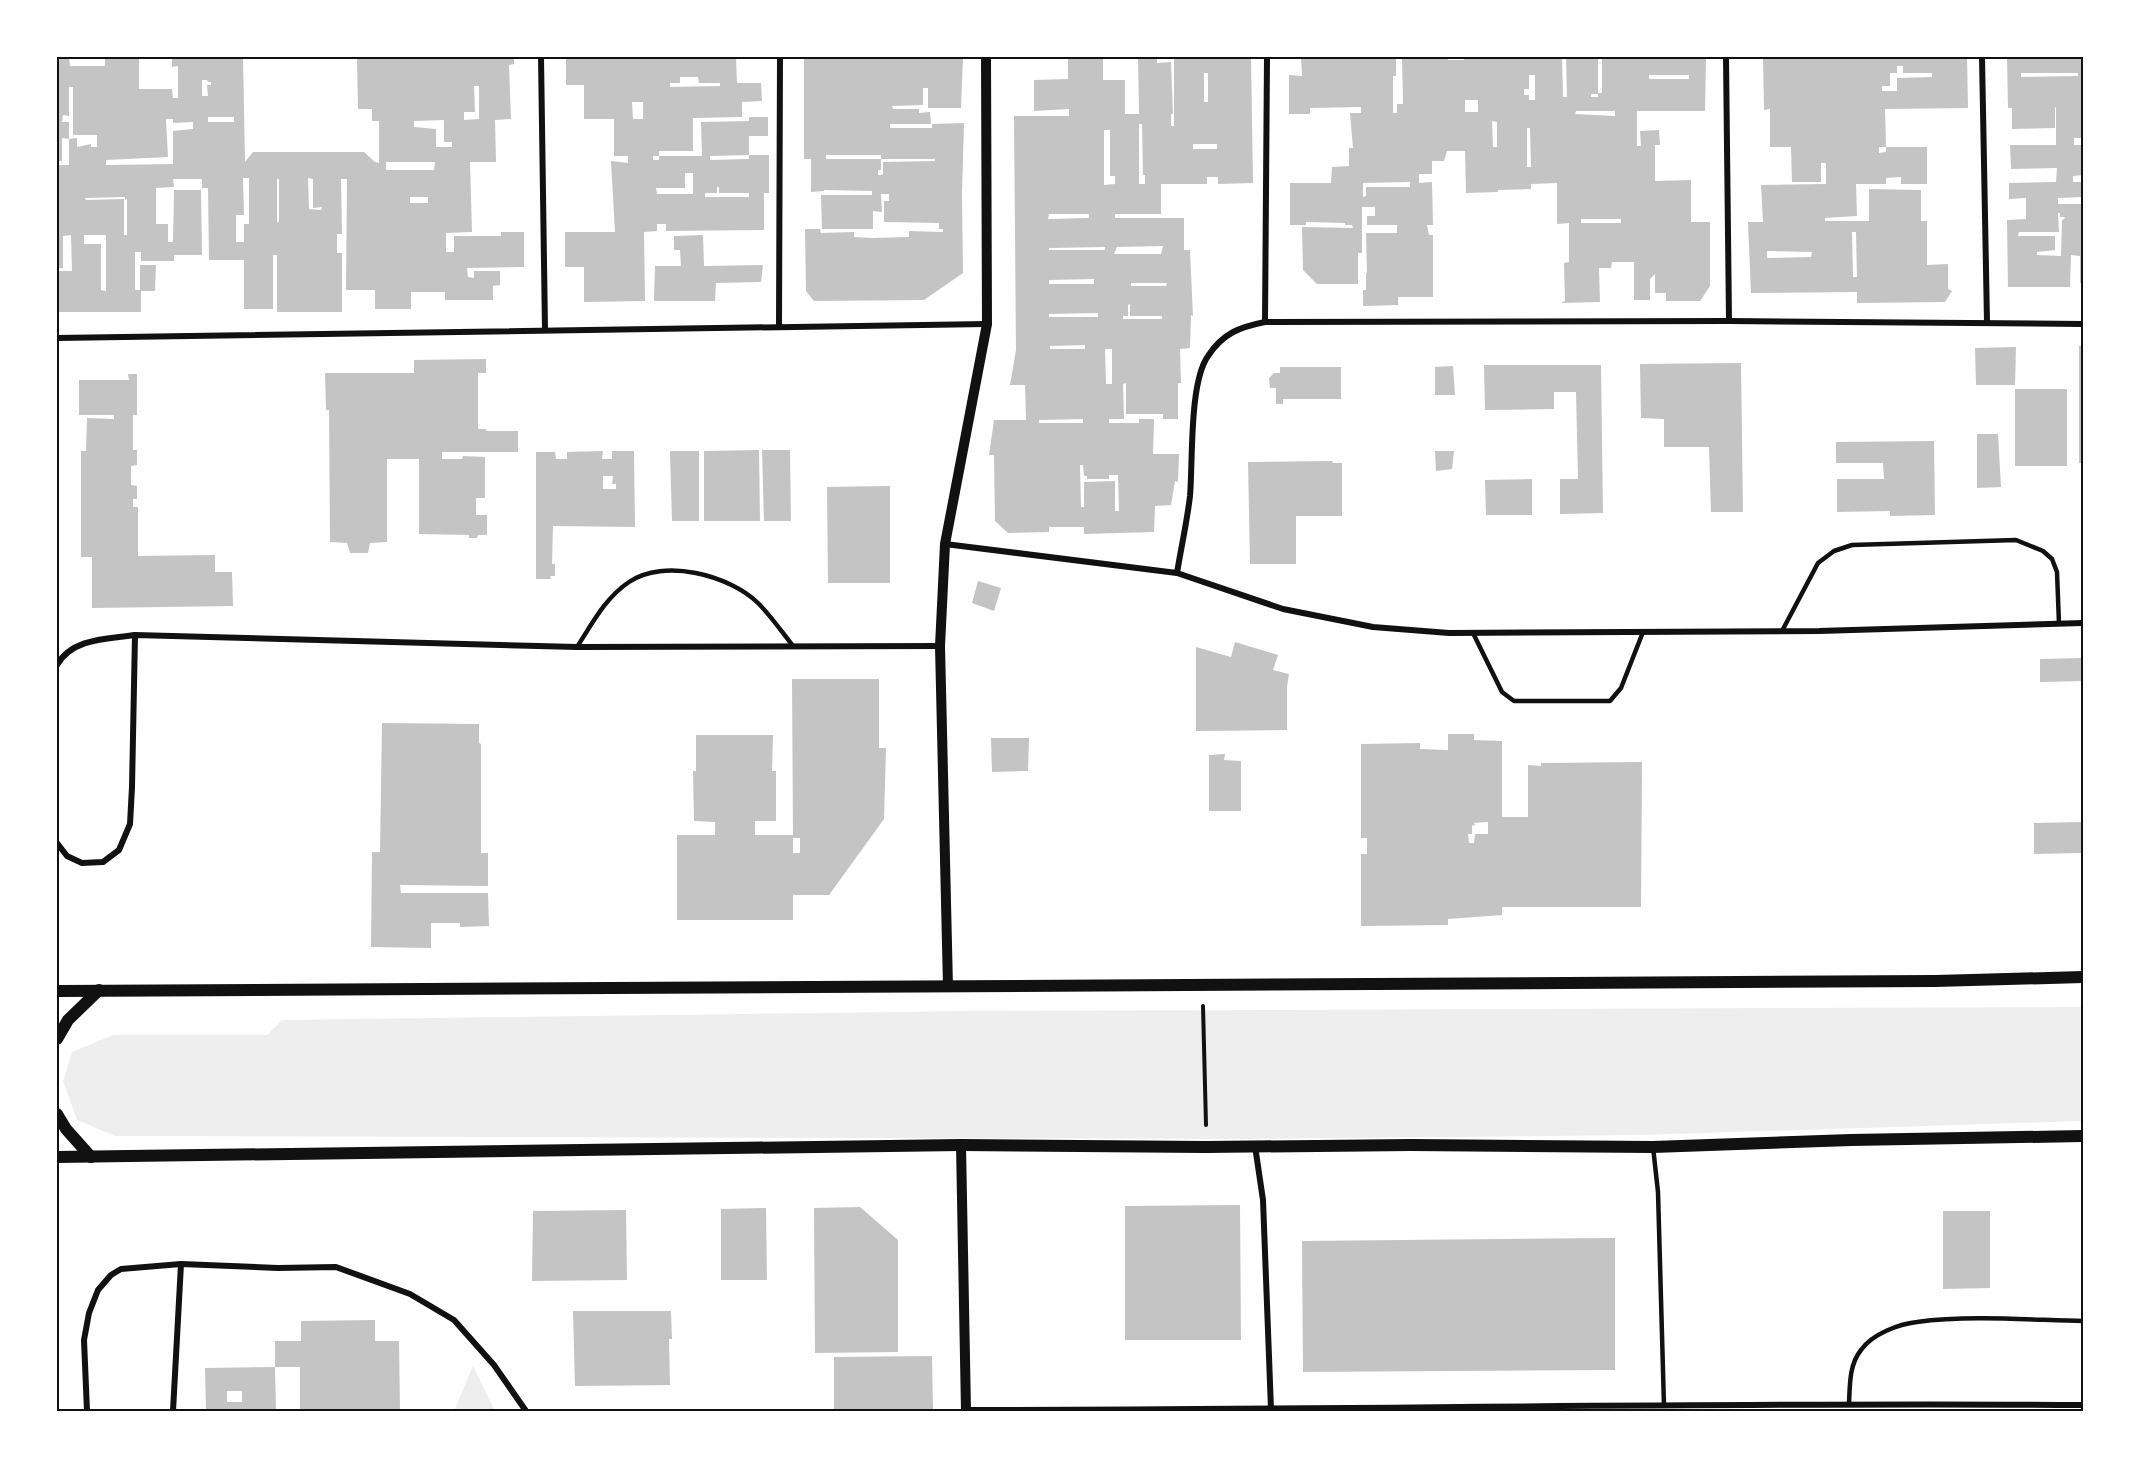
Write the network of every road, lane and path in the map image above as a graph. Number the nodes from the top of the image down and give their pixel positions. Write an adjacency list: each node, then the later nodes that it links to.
1 (541, 57): 13 (street)
2 (780, 57): 12 (street)
3 (986, 57): 10 (street)
4 (1267, 57): 8 (street)
5 (1726, 57): 7 (street)
6 (1982, 57): 9 (street)
7 (1729, 321): 8 (street); 9 (street)
8 (1265, 322): 16 (street)
9 (1987, 322): 11 (street)
10 (987, 324): 12 (street); 15 (street)
11 (2083, 324)
12 (778, 326): 13 (street)
13 (545, 330): 14 (street)
14 (57, 338)
15 (945, 544): 16 (street); 24 (street)
16 (1177, 573): 21 (street)
17 (2083, 623): 18 (street)
18 (2059, 624): 19 (street); 19 (lane)
19 (1782, 631): 20 (street)
20 (1643, 632): 21 (street); 21 (lane)
21 (1473, 633)
22 (135, 635): 25 (street); 26 (street); 27 (street)
23 (794, 646): 24 (street); 25 (street); 25 (lane)
24 (940, 646): 30 (street)
25 (577, 647)
26 (57, 664)
27 (57, 843)
28 (2083, 977): 29 (main road)
29 (1203, 985): 30 (main road); 38 (path)
30 (948, 987): 31 (main road)
31 (99, 990): 32 (main road); 33 (main road)
32 (57, 991)
33 (57, 1039)
34 (57, 1114): 41 (main road)
35 (2083, 1136): 39 (main road)
36 (962, 1145): 38 (main road); 41 (main road); 54 (street)
37 (1256, 1146): 38 (main road); 39 (main road); 48 (street)
38 (1206, 1147)
39 (1653, 1147): 47 (lane)
40 (57, 1157): 41 (main road)
41 (91, 1157)
42 (181, 1264): 51 (street); 52 (street); 53 (street)
43 (2083, 1321): 44 (lane)
44 (1849, 1403): 45 (street); 47 (street)
45 (1880, 1403): 46 (street); 55 (lane)
46 (2083, 1405)
47 (1664, 1406): 49 (street)
48 (1271, 1409): 49 (street); 50 (street)
49 (1392, 1409)
50 (1191, 1410): 54 (street)
51 (87, 1411)
52 (173, 1411)
53 (526, 1411)
54 (966, 1411)
55 (1880, 1411)

